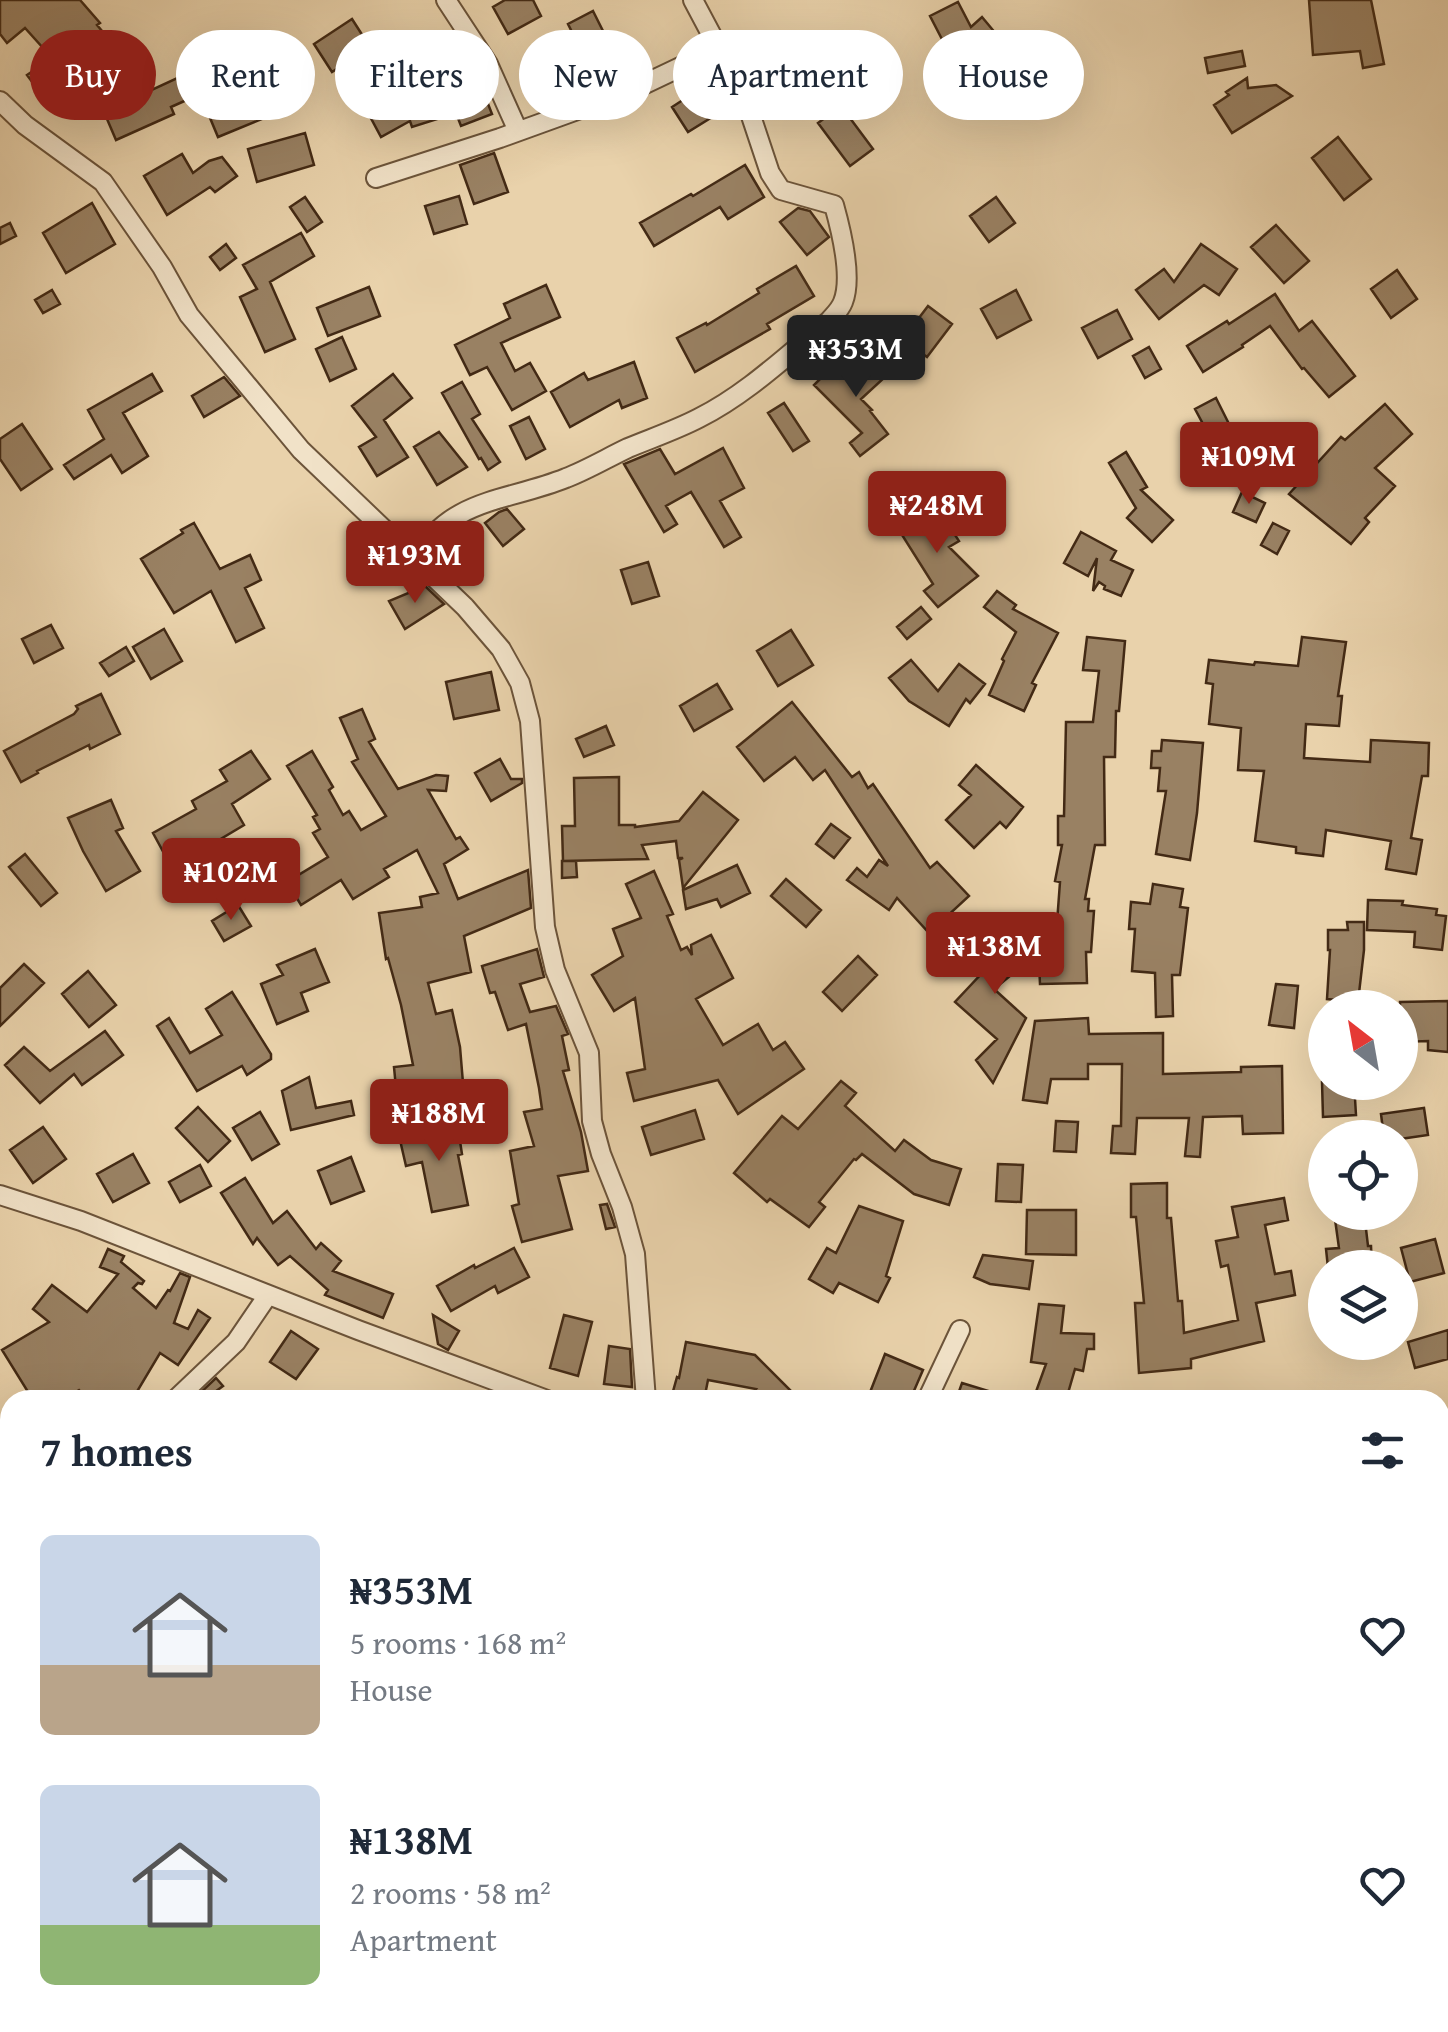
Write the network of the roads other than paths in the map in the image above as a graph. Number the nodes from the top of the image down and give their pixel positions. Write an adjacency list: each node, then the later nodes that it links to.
1 (446, 0): 7 (street)
2 (694, 0): 3 (street)
3 (710, 30)
4 (673, 71): 7 (street)
5 (0, 100): 9 (street)
6 (752, 120): 9 (street)
7 (518, 131): 8 (street)
8 (376, 178)
9 (416, 560): 15 (street)
10 (0, 1195): 11 (street)
11 (268, 1295): 13 (street); 14 (street)
12 (960, 1330): 16 (street)
13 (185, 1390)
14 (520, 1390)
15 (645, 1390)
16 (932, 1390)

